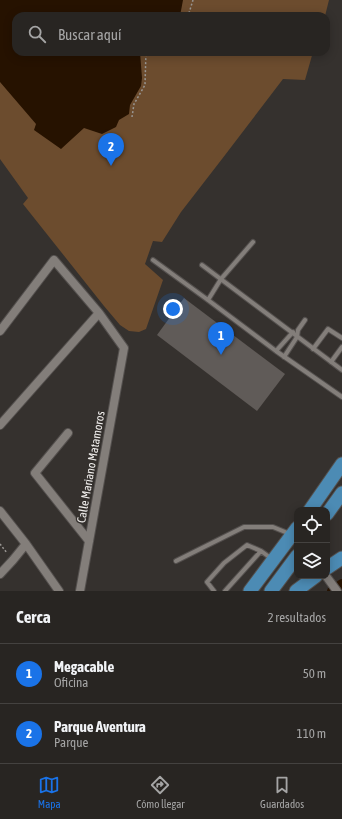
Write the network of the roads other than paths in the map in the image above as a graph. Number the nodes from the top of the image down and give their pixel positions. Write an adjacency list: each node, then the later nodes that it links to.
1 (253, 242): 4 (lane)
2 (154, 260): 5 (lane)
3 (202, 265): 4 (lane)
4 (220, 279): 5 (lane); 10 (lane)
5 (208, 300): 15 (lane)
6 (99, 314): 9 (street); 20 (street); 29 (street, Calle Mariano Matamoros)
7 (305, 320): 8 (lane)
8 (298, 330): 10 (lane); 11 (lane)
9 (0, 332)
10 (292, 332): 11 (lane); 15 (lane)
11 (297, 337): 14 (lane); 16 (lane)
12 (342, 338): 14 (lane)
13 (342, 347): 17 (lane)
14 (313, 349): 17 (lane)
15 (276, 351): 16 (lane)
16 (284, 356): 19 (lane)
17 (331, 362): 18 (lane)
18 (342, 370)
19 (342, 397)
20 (0, 426)
21 (68, 433): 29 (street)
22 (342, 464): 24 (main road)
23 (342, 493): 25 (main road)
24 (312, 507)
25 (330, 510)
26 (0, 511): 30 (street)
27 (294, 534): 35 (lane)
28 (294, 535): 33 (main road)
29 (89, 541): 41 (street, Calle Mariano Matamoros)
30 (26, 544): 37 (street); 40 (street)
31 (261, 551): 33 (lane); 42 (lane); 43 (lane)
32 (342, 558): 36 (main road)
33 (274, 560): 44 (main road)
34 (294, 560): 45 (main road)
35 (176, 561)
36 (330, 569)
37 (0, 574)
38 (317, 579): 46 (main road)
39 (327, 579): 47 (street)
40 (59, 591)
41 (80, 591)
42 (214, 591)
43 (225, 591)
44 (250, 591)
45 (271, 591)
46 (296, 591)
47 (336, 591)

